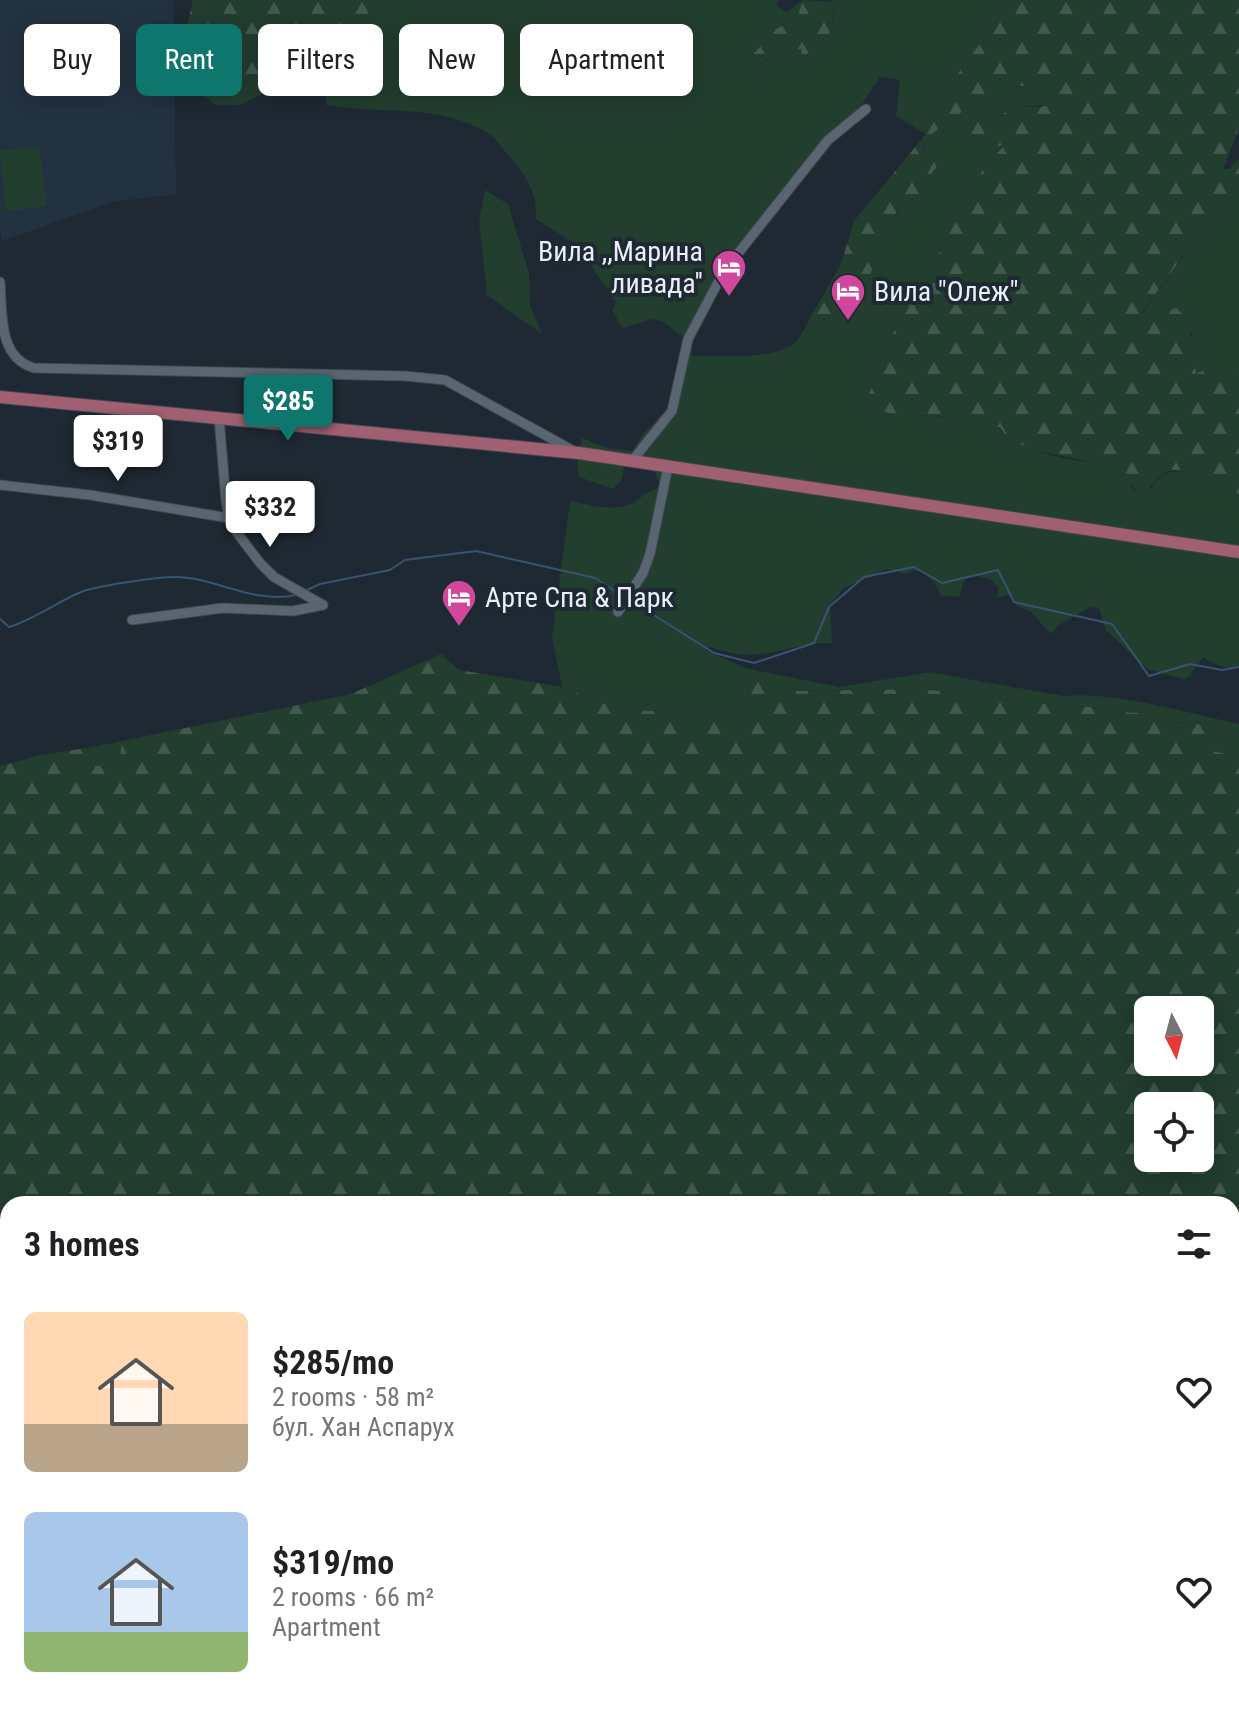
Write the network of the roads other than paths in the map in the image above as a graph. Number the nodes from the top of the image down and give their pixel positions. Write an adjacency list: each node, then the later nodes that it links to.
1 (866, 109): 6 (street)
2 (0, 282): 5 (street)
3 (0, 397): 4 (main road)
4 (219, 418): 5 (main road); 9 (street)
5 (579, 453): 6 (main road)
6 (632, 461): 7 (main road)
7 (668, 467): 10 (main road); 11 (street)
8 (0, 485): 9 (street)
9 (229, 518): 12 (street)
10 (1239, 552)
11 (620, 608)
12 (132, 620)

